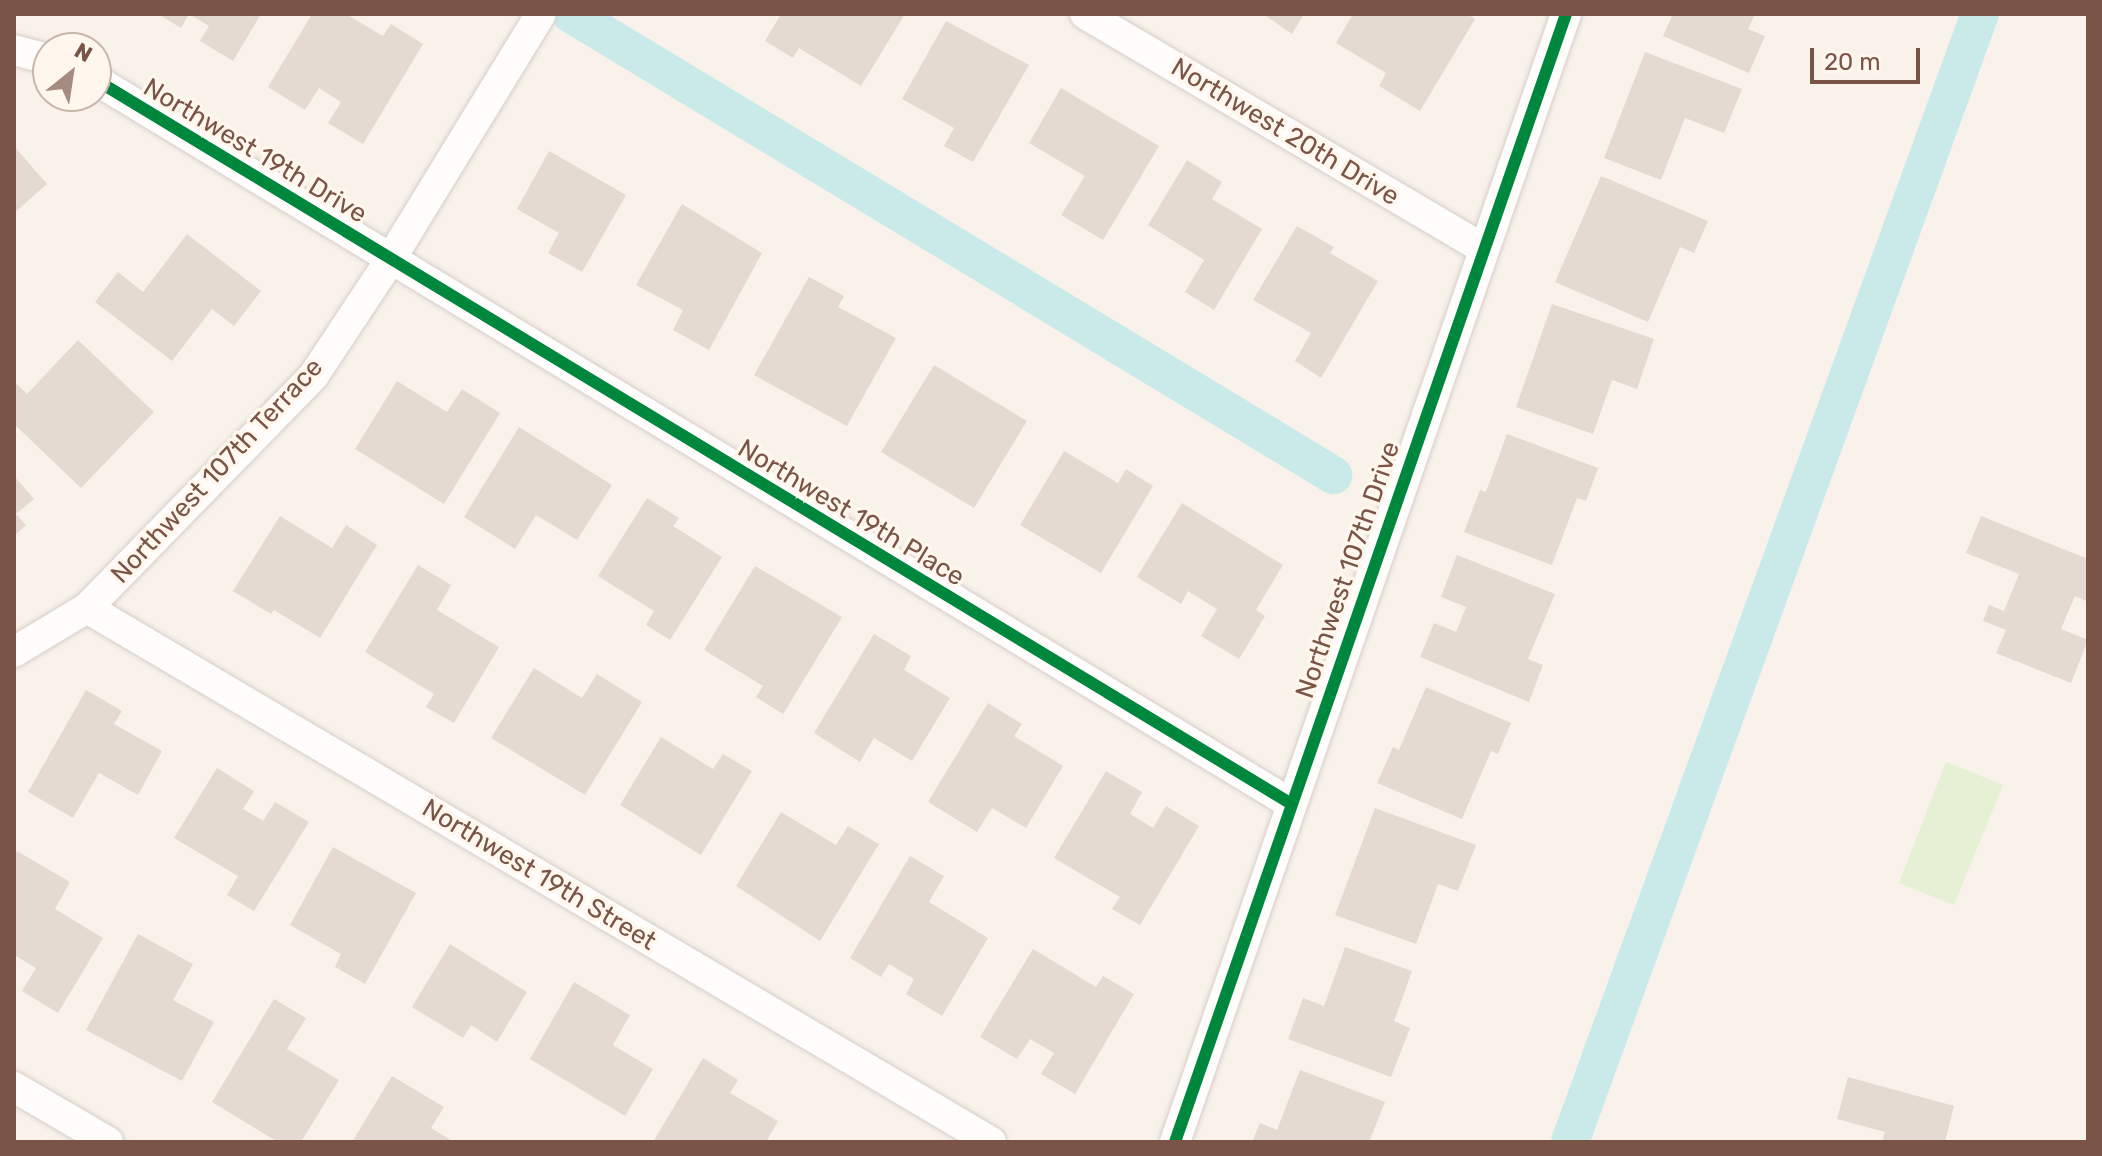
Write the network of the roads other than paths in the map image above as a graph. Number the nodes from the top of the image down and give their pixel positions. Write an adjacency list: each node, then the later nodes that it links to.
1 (541, 14): 6 (street, Northwest 107th Terrace)
2 (1085, 14): 5 (street, Northwest 20th Drive)
3 (1566, 14): 5 (street, Northwest 107th Drive)
4 (112, 90): 6 (street, Northwest 19th Drive)
5 (1484, 249): 9 (street, Northwest 107th Drive)
6 (390, 260): 7 (street, Northwest 107th Terrace); 9 (street, Northwest 19th Place)
7 (87, 608): 8 (street, Northwest 107th Terrace); 12 (street, Northwest 19th Street)
8 (14, 652)
9 (1290, 803): 13 (street, Northwest 107th Drive)
10 (14, 1087): 11 (street)
11 (108, 1142)
12 (991, 1142)
13 (1175, 1142)

